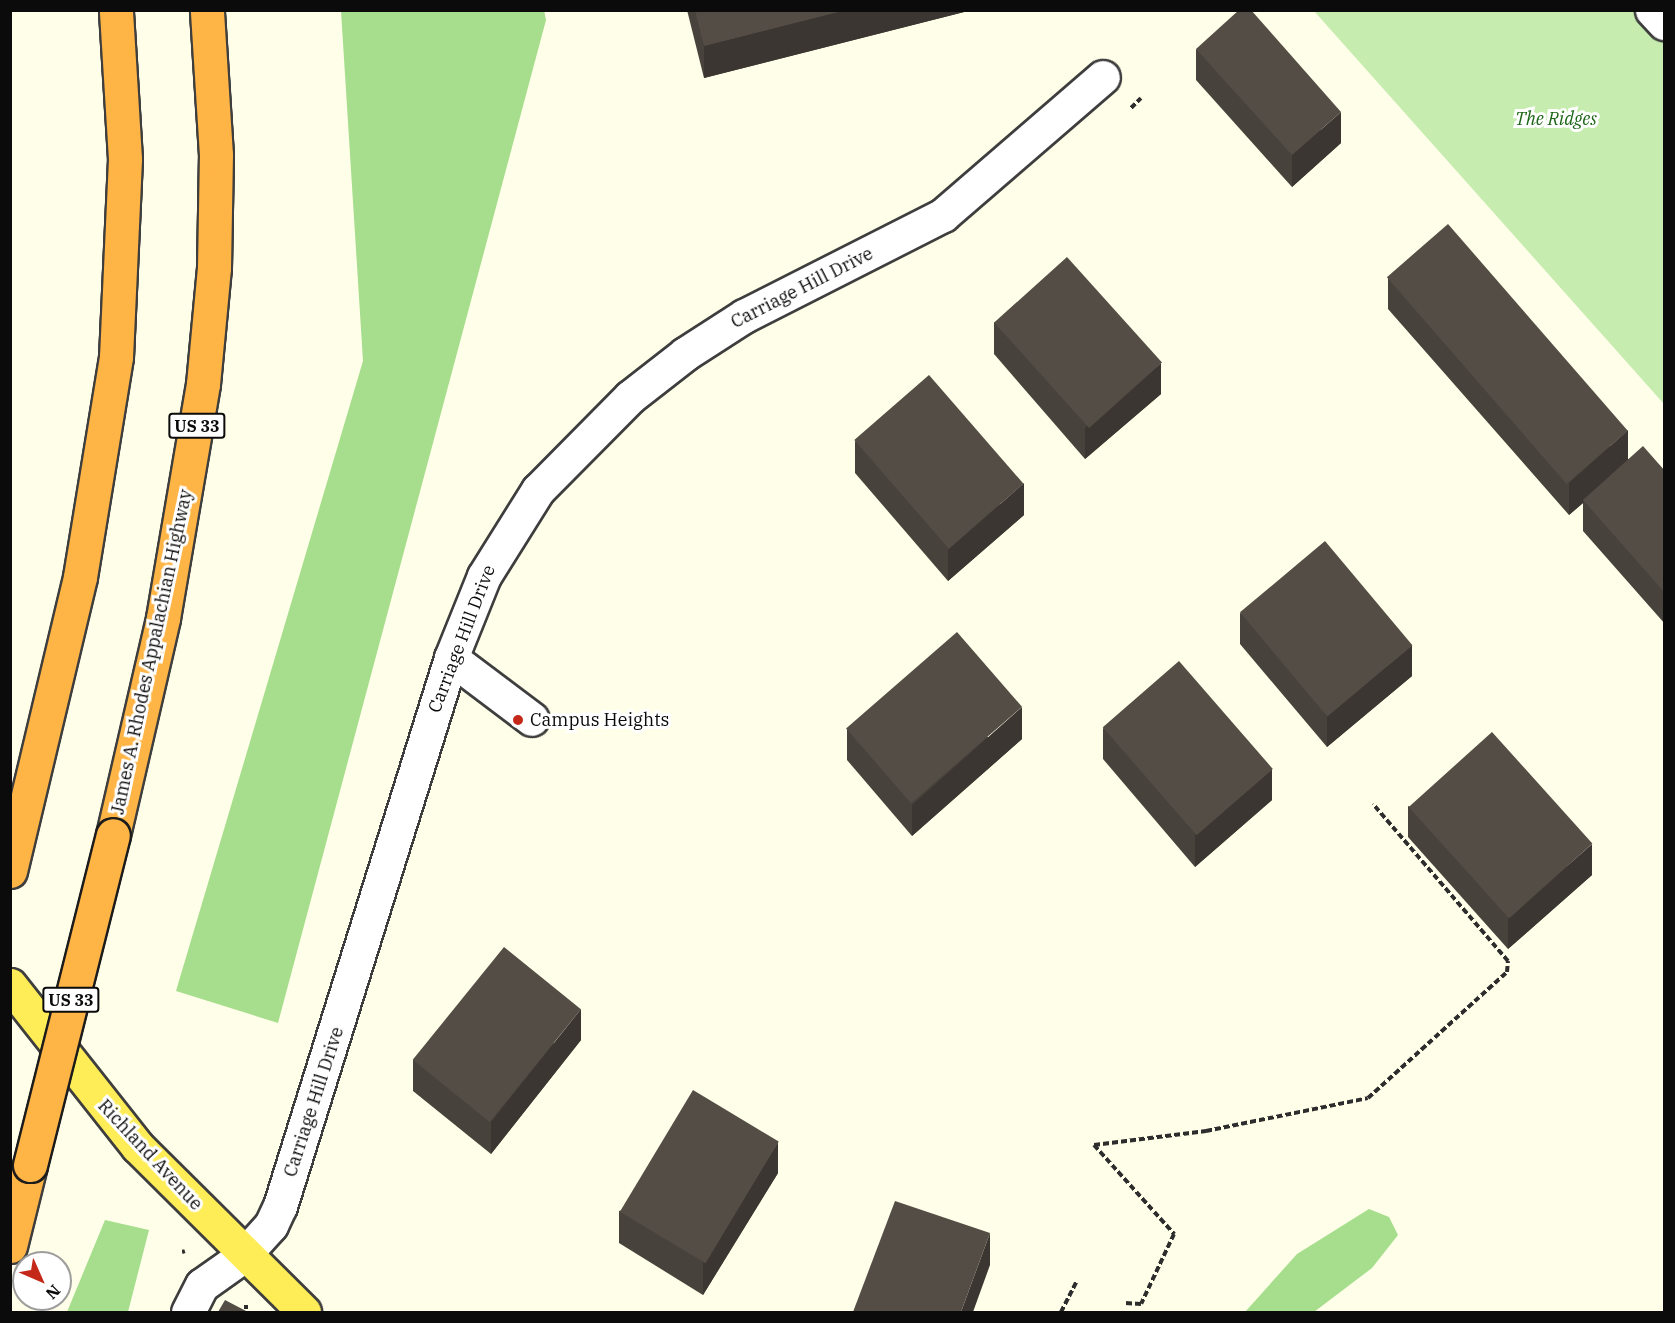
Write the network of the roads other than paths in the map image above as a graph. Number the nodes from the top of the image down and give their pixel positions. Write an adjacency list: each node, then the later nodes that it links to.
1 (117, 10): 8 (highway)
2 (207, 10): 10 (highway, James A. Rhodes Appalachian Highway / US 33, bridge)
3 (1652, 10): 4 (street)
4 (1665, 23)
5 (1104, 77): 6 (street, Carriage Hill Drive)
6 (451, 658): 7 (street); 11 (street, Carriage Hill Drive)
7 (532, 719)
8 (10, 871)
9 (10, 985): 11 (main road, Richland Avenue)
10 (10, 1246)
11 (243, 1256): 12 (street, Carriage Hill Drive); 13 (main road, Richland Avenue)
12 (188, 1312)
13 (304, 1312)

